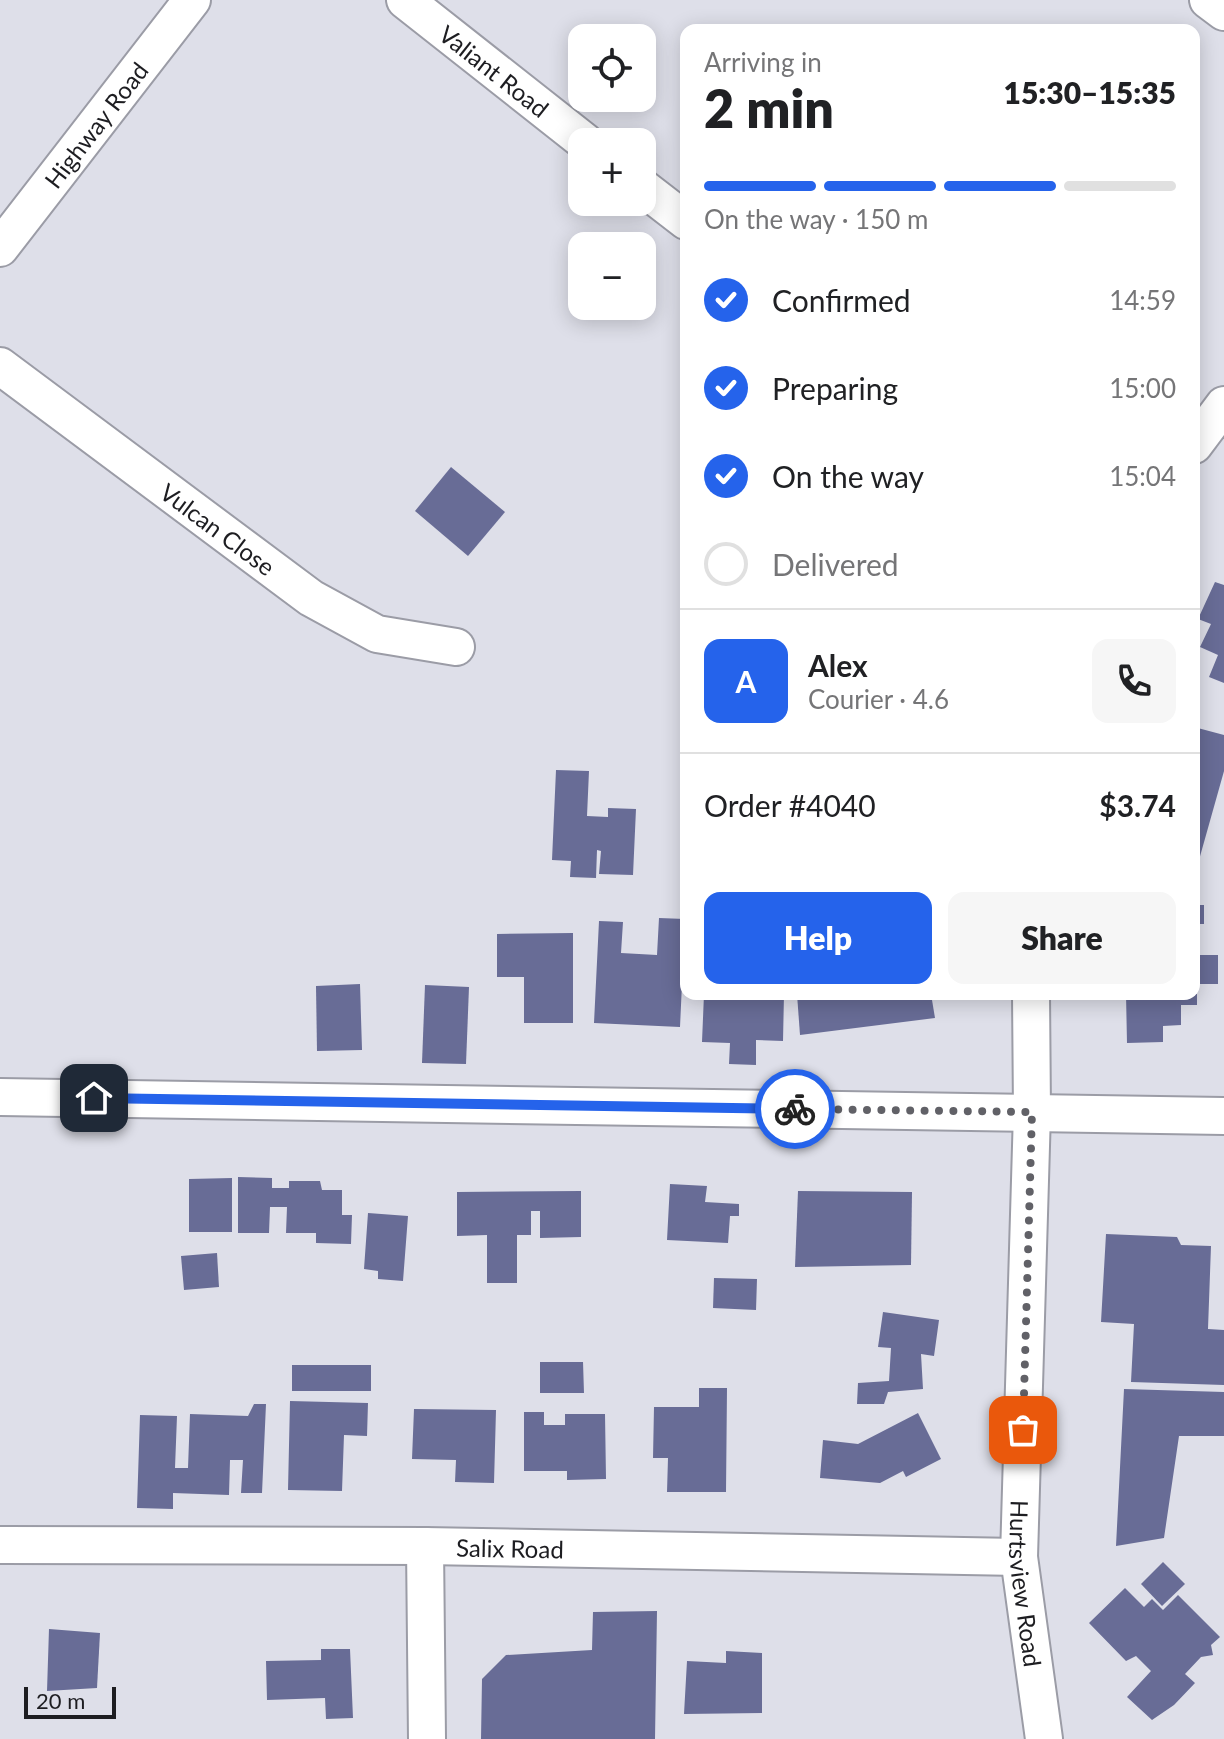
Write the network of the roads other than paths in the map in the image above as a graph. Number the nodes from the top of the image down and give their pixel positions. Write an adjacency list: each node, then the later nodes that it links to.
1 (192, 0): 8 (street, Highway Road)
2 (405, 0): 5 (street, Valiant Road)
3 (1208, 0): 4 (street)
4 (1224, 12)
5 (568, 129)
6 (656, 198): 7 (street)
7 (680, 216)
8 (0, 248)
9 (0, 366): 12 (street, Vulcan Close)
10 (1224, 405): 11 (street)
11 (1200, 437)
12 (456, 647)
13 (1031, 1000): 15 (street, Hurtsview Road)
14 (0, 1097): 15 (street)
15 (1032, 1112): 16 (street); 19 (street, Hurtsview Road)
16 (1224, 1116)
17 (0, 1545): 18 (street, Salix Road)
18 (425, 1546): 19 (street, Salix Road); 20 (street)
19 (1019, 1557): 21 (street, Hurtsview Road)
20 (427, 1739)
21 (1044, 1739)

